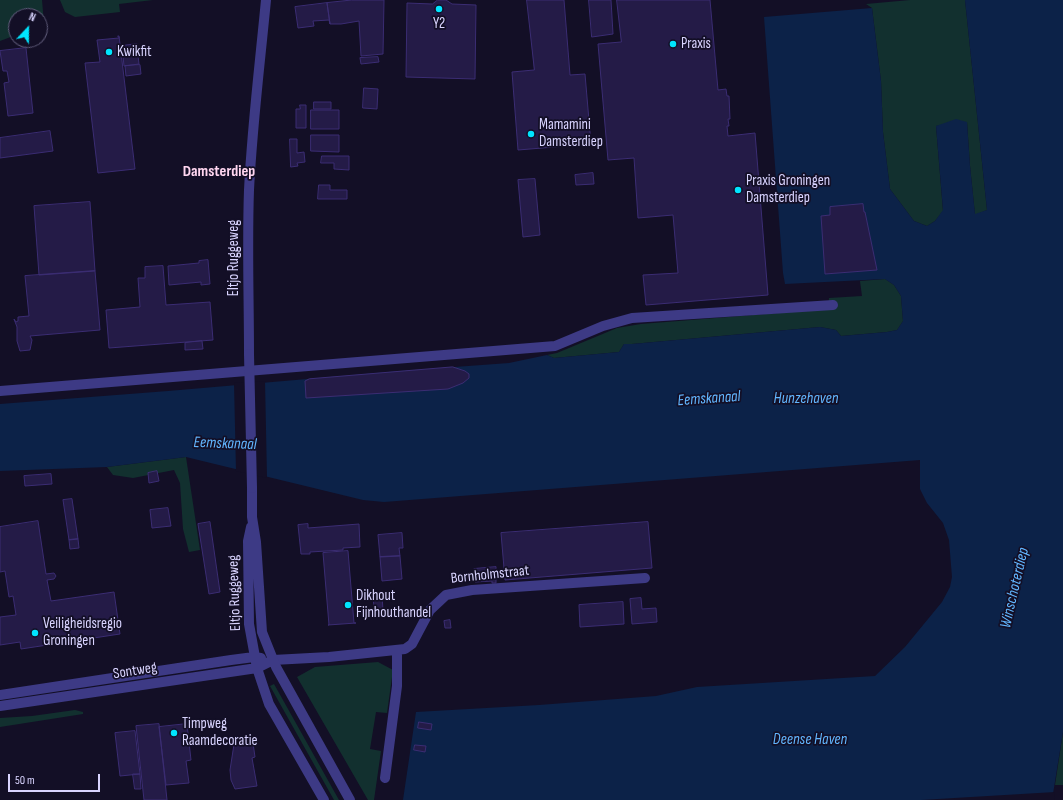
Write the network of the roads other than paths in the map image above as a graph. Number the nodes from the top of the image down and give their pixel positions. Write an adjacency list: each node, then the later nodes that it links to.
1 (266, 0): 4 (street, Eltjo Ruggeweg, bridge)
2 (833, 306): 3 (street)
3 (0, 391)
4 (252, 517): 7 (street, Eltjo Ruggeweg); 8 (street, Eltjo Ruggeweg)
5 (645, 578): 6 (street, Bornholmstraat)
6 (397, 651): 8 (street, Sontweg); 12 (street)
7 (254, 657): 8 (street, Sontweg); 9 (street, Eltjo Ruggeweg); 10 (street, Sontweg)
8 (273, 660): 9 (street, Sontweg); 14 (street)
9 (257, 668): 11 (street, Sontweg); 13 (street)
10 (0, 695)
11 (0, 706)
12 (385, 778)
13 (324, 800)
14 (350, 800)

